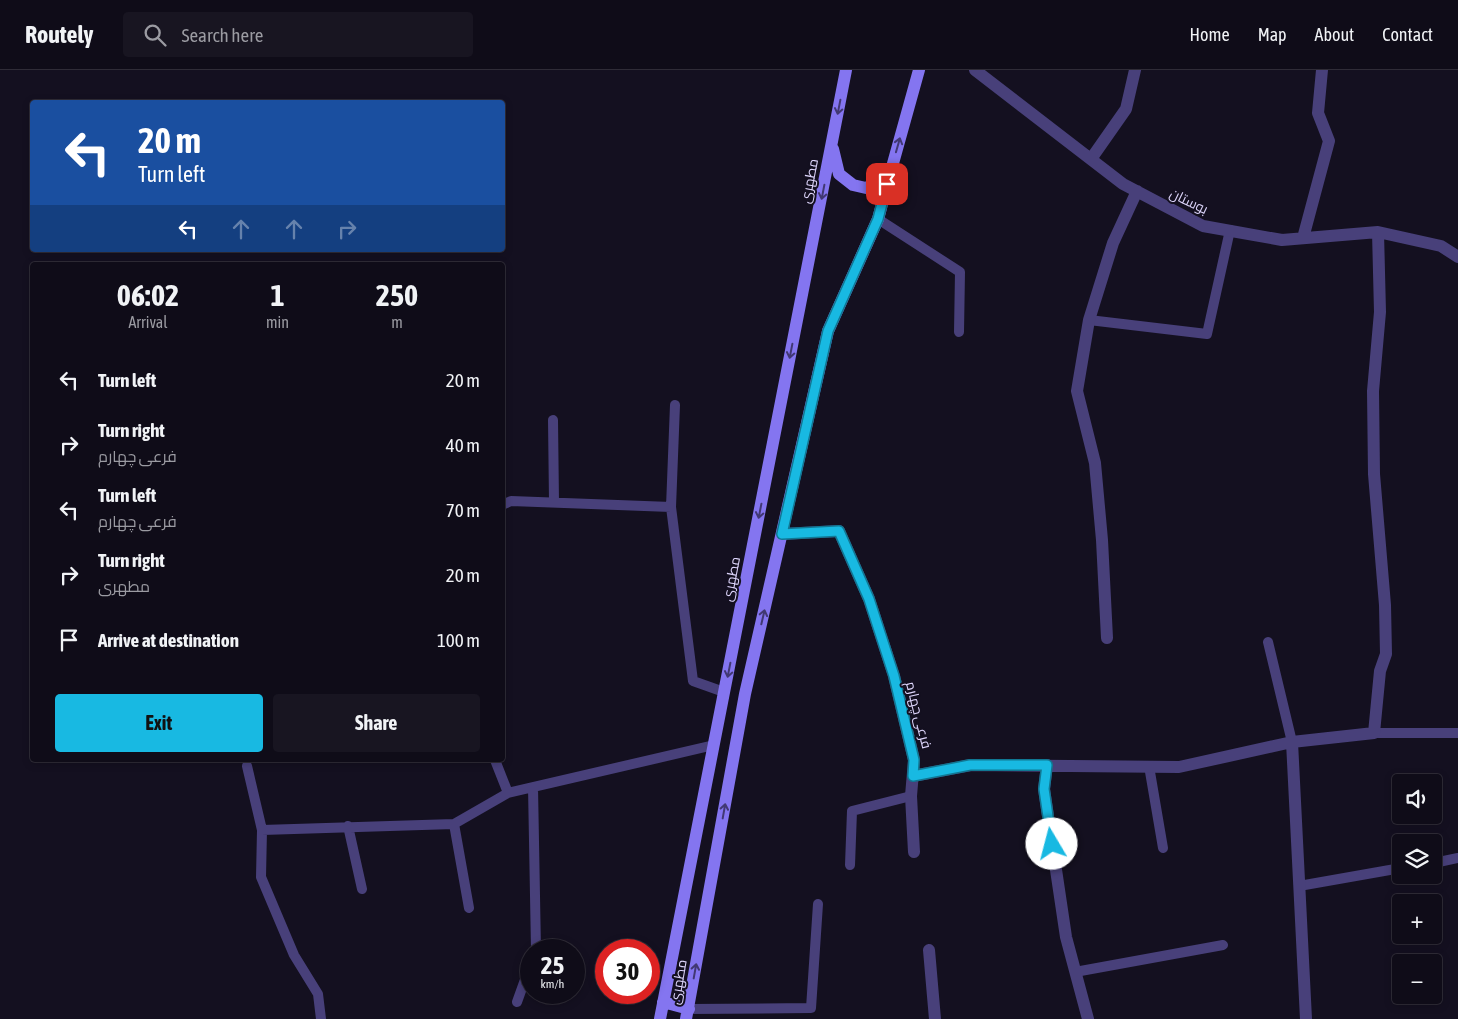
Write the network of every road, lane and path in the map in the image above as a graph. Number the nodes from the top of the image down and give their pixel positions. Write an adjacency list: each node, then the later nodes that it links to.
1 (846, 70): 6 (main road, مطهری, one-way to 6)
2 (919, 70): 8 (main road, مطهری, one-way to 2)
3 (975, 70): 7 (street, بوستان)
4 (1134, 70): 7 (street)
5 (1322, 70): 13 (street)
6 (832, 144): 8 (main road); 25 (main road, مطهری, one-way to 25)
7 (1091, 159): 9 (street, بوستان)
8 (892, 167): 10 (main road, مطهری)
9 (1136, 191): 11 (street, بوستان); 15 (street)
10 (878, 219): 16 (lane); 22 (main road, مطهری)
11 (1230, 230): 13 (street, بوستان); 15 (lane)
12 (1378, 232): 13 (street, بوستان); 14 (street, بوستان); 26 (street)
13 (1302, 238)
14 (1457, 252)
15 (1089, 320): 23 (street)
16 (959, 332)
17 (675, 405): 21 (lane)
18 (553, 420): 19 (lane)
19 (554, 502): 20 (lane); 21 (lane)
20 (505, 504)
21 (671, 507): 25 (lane)
22 (782, 534): 34 (street, فرعی چهارم); 58 (main road, مطهری, one-way to 22)
23 (1107, 638)
24 (1268, 642): 28 (lane)
25 (724, 692): 29 (main road, مطهری)
26 (1374, 733): 27 (lane); 28 (street)
27 (1458, 733)
28 (1292, 742): 33 (street); 47 (street)
29 (714, 745): 35 (lane); 57 (main road, مطهری)
30 (496, 762): 36 (lane)
31 (1047, 765): 33 (street); 34 (street); 54 (street)
32 (247, 766): 40 (lane)
33 (1149, 766): 41 (lane)
34 (913, 776): 37 (street, فرعی چهارم)
35 (533, 787): 36 (lane); 51 (lane)
36 (508, 792): 38 (lane)
37 (911, 796): 42 (street, فرعی چهارم); 45 (lane)
38 (454, 824): 39 (lane); 50 (lane)
39 (348, 826): 40 (lane); 48 (lane)
40 (262, 830): 59 (lane)
41 (1163, 848)
42 (914, 852)
43 (1458, 858): 44 (lane)
44 (1442, 861)
45 (850, 865)
46 (1392, 870): 47 (lane)
47 (1299, 886): 63 (street)
48 (362, 889)
49 (818, 904): 58 (lane)
50 (469, 908)
51 (536, 939)
52 (1222, 946): 54 (lane)
53 (929, 950): 61 (street)
54 (1075, 972): 62 (street)
55 (520, 994): 56 (lane)
56 (517, 1002)
57 (664, 1002): 58 (main road); 60 (main road, مطهری)
58 (687, 1014)
59 (322, 1019)
60 (660, 1019)
61 (936, 1019)
62 (1088, 1019)
63 (1306, 1019)

